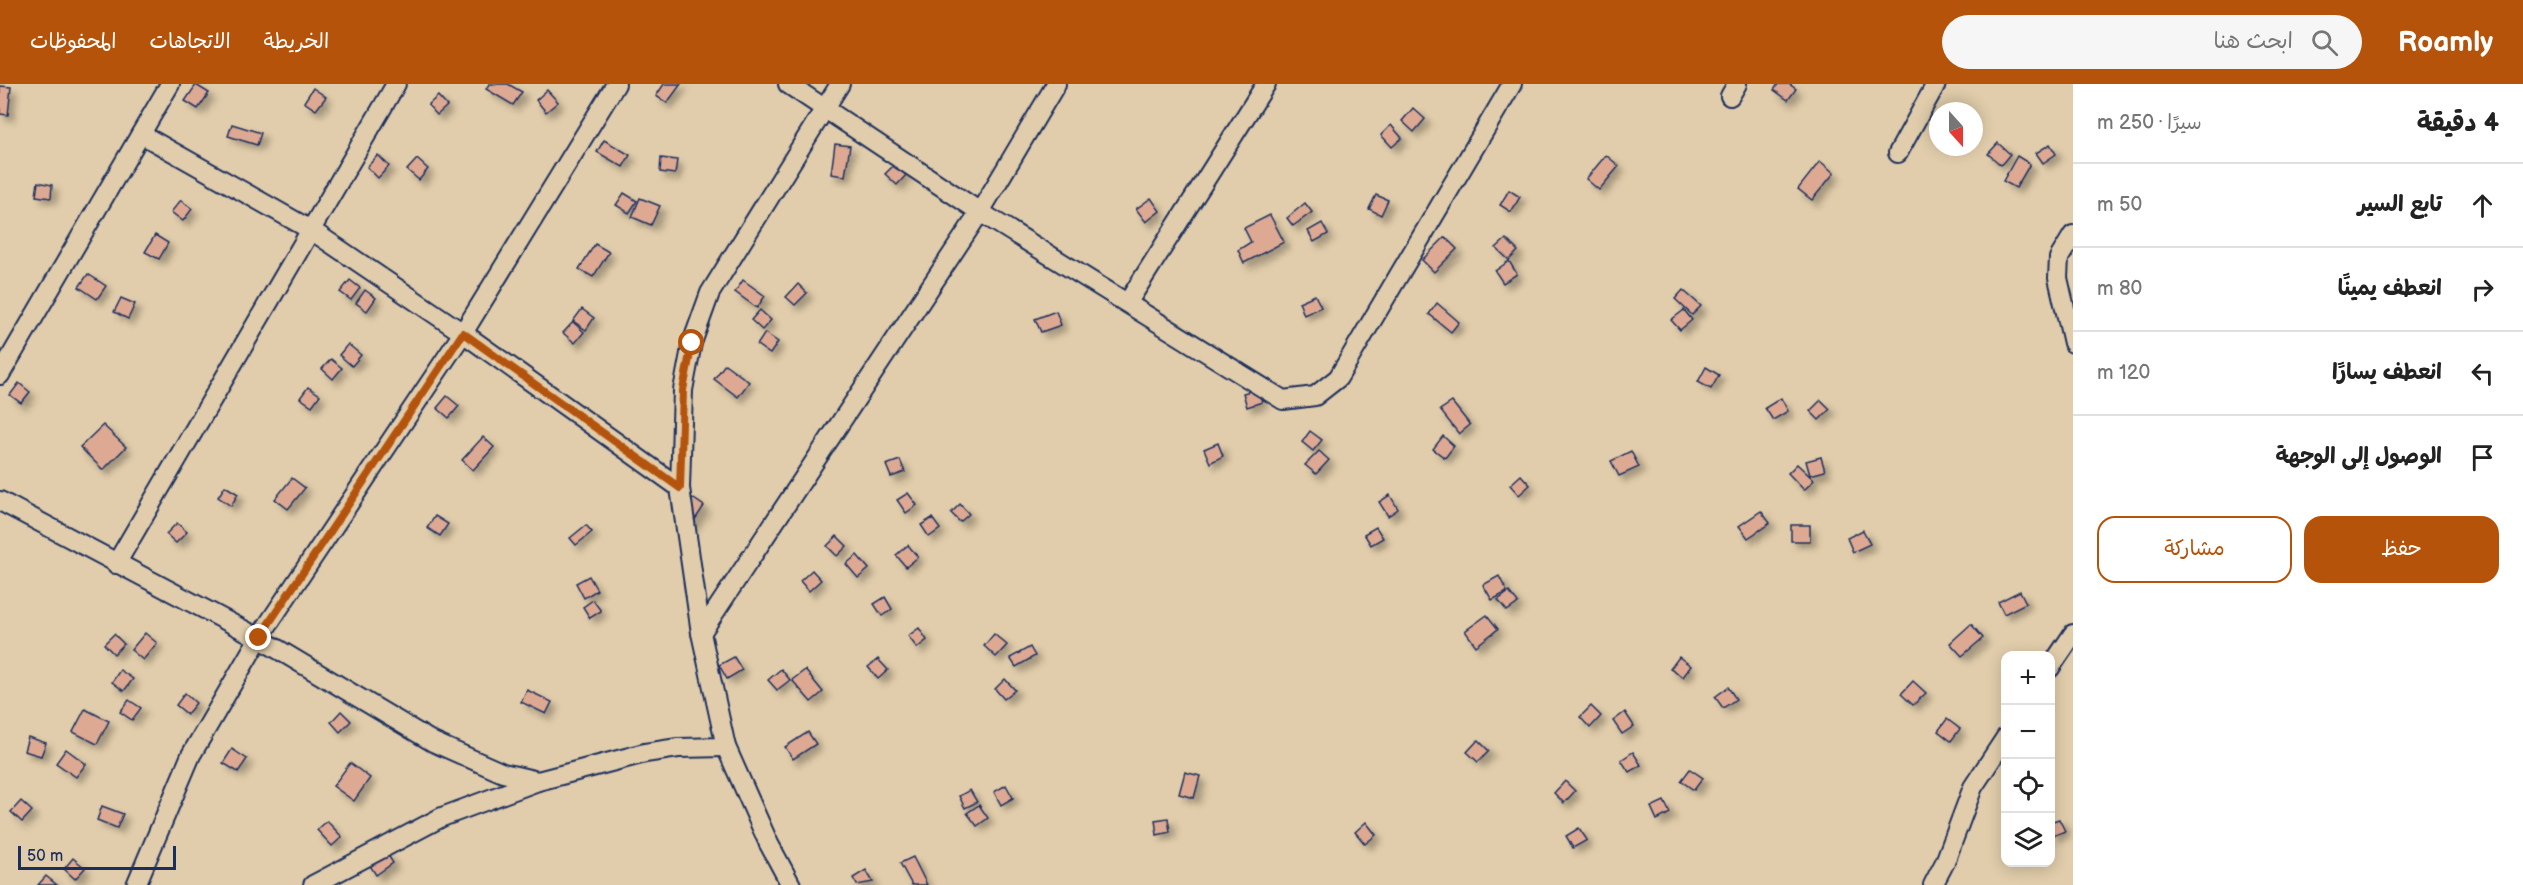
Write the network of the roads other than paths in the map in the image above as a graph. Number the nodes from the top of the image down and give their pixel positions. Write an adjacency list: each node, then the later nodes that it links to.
1 (170, 84): 11 (street)
2 (396, 84): 14 (street)
3 (616, 84): 17 (street)
4 (788, 84): 10 (street)
5 (840, 84): 10 (street)
6 (1056, 84): 13 (street)
7 (1266, 84): 16 (street)
8 (1512, 84): 16 (street)
9 (1936, 84): 12 (street)
10 (826, 108): 13 (street); 20 (street)
11 (141, 134): 14 (street); 19 (street)
12 (1898, 153)
13 (980, 212): 16 (street); 23 (street)
14 (311, 230): 17 (street); 22 (street)
15 (2073, 235): 18 (street)
16 (1128, 302)
17 (463, 333): 20 (street); 25 (street)
18 (2073, 343)
19 (0, 375)
20 (680, 488): 23 (street)
21 (0, 501): 22 (street)
22 (117, 564): 25 (street)
23 (701, 633): 28 (street)
24 (2073, 634): 26 (street)
25 (259, 638): 29 (street); 30 (street)
26 (2055, 661)
27 (2001, 745): 33 (street)
28 (726, 747): 29 (street); 32 (street)
29 (538, 781): 31 (street)
30 (136, 885)
31 (313, 885)
32 (791, 885)
33 (1933, 885)

